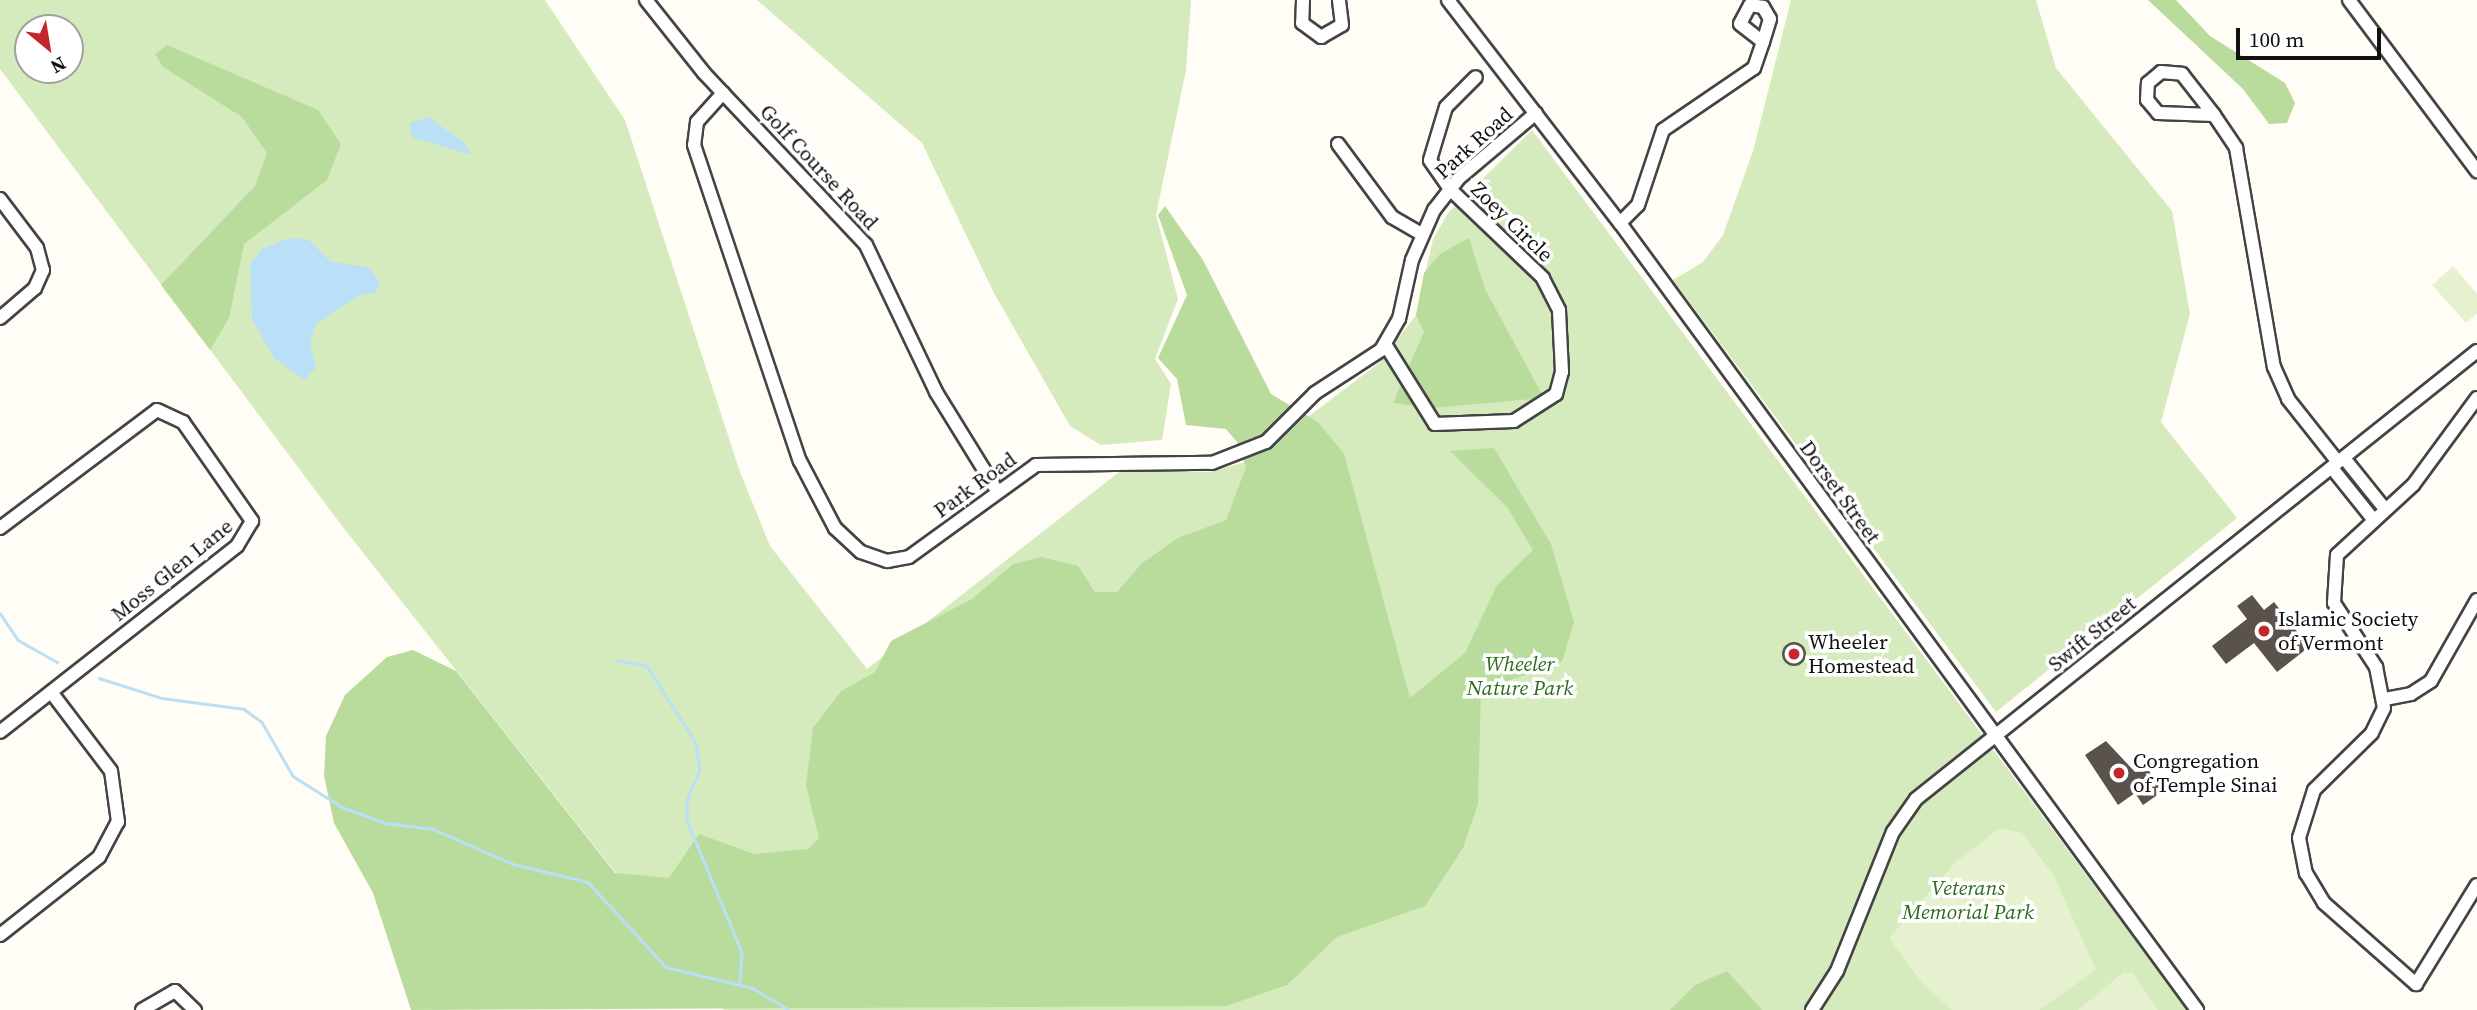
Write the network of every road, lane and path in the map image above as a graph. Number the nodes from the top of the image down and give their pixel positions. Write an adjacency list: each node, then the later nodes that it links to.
1 (646, 0): 8 (street, Golf Course Road)
2 (1303, 0): 3 (street)
3 (1339, 0)
4 (1448, 0): 9 (street, Dorset Street)
5 (2349, 0): 12 (street)
6 (1763, 42): 15 (street)
7 (1476, 77): 13 (street)
8 (723, 93): 22 (street, Golf Course Road); 22 (street, Park Road)
9 (1536, 113): 13 (street, Park Road); 15 (street, Dorset Street)
10 (2214, 115): 10 (street); 21 (street)
11 (1338, 144): 16 (street)
12 (2477, 171)
13 (1450, 189): 16 (street, Park Road); 18 (street, Zoey Circle)
14 (0, 199): 17 (street)
15 (1620, 223): 30 (street, Dorset Street)
16 (1422, 234): 18 (street, Park Road)
17 (0, 318)
18 (1385, 344): 22 (street, Park Road)
19 (2477, 351): 21 (street, Swift Street)
20 (2477, 398): 23 (street)
21 (2338, 463): 23 (street); 24 (street); 30 (street, Swift Street)
22 (996, 489)
23 (2385, 509): 24 (street)
24 (2372, 519): 28 (street)
25 (0, 528): 27 (street, Moss Glen Lane)
26 (2477, 600): 28 (street)
27 (51, 692): 29 (street, Moss Glen Lane); 32 (street)
28 (2385, 699): 31 (street)
29 (0, 732)
30 (1995, 736): 35 (street, Swift Street); 36 (street, Dorset Street)
31 (2477, 885)
32 (0, 935)
33 (142, 1010): 34 (street)
34 (195, 1010)
35 (1812, 1010)
36 (2197, 1010)

